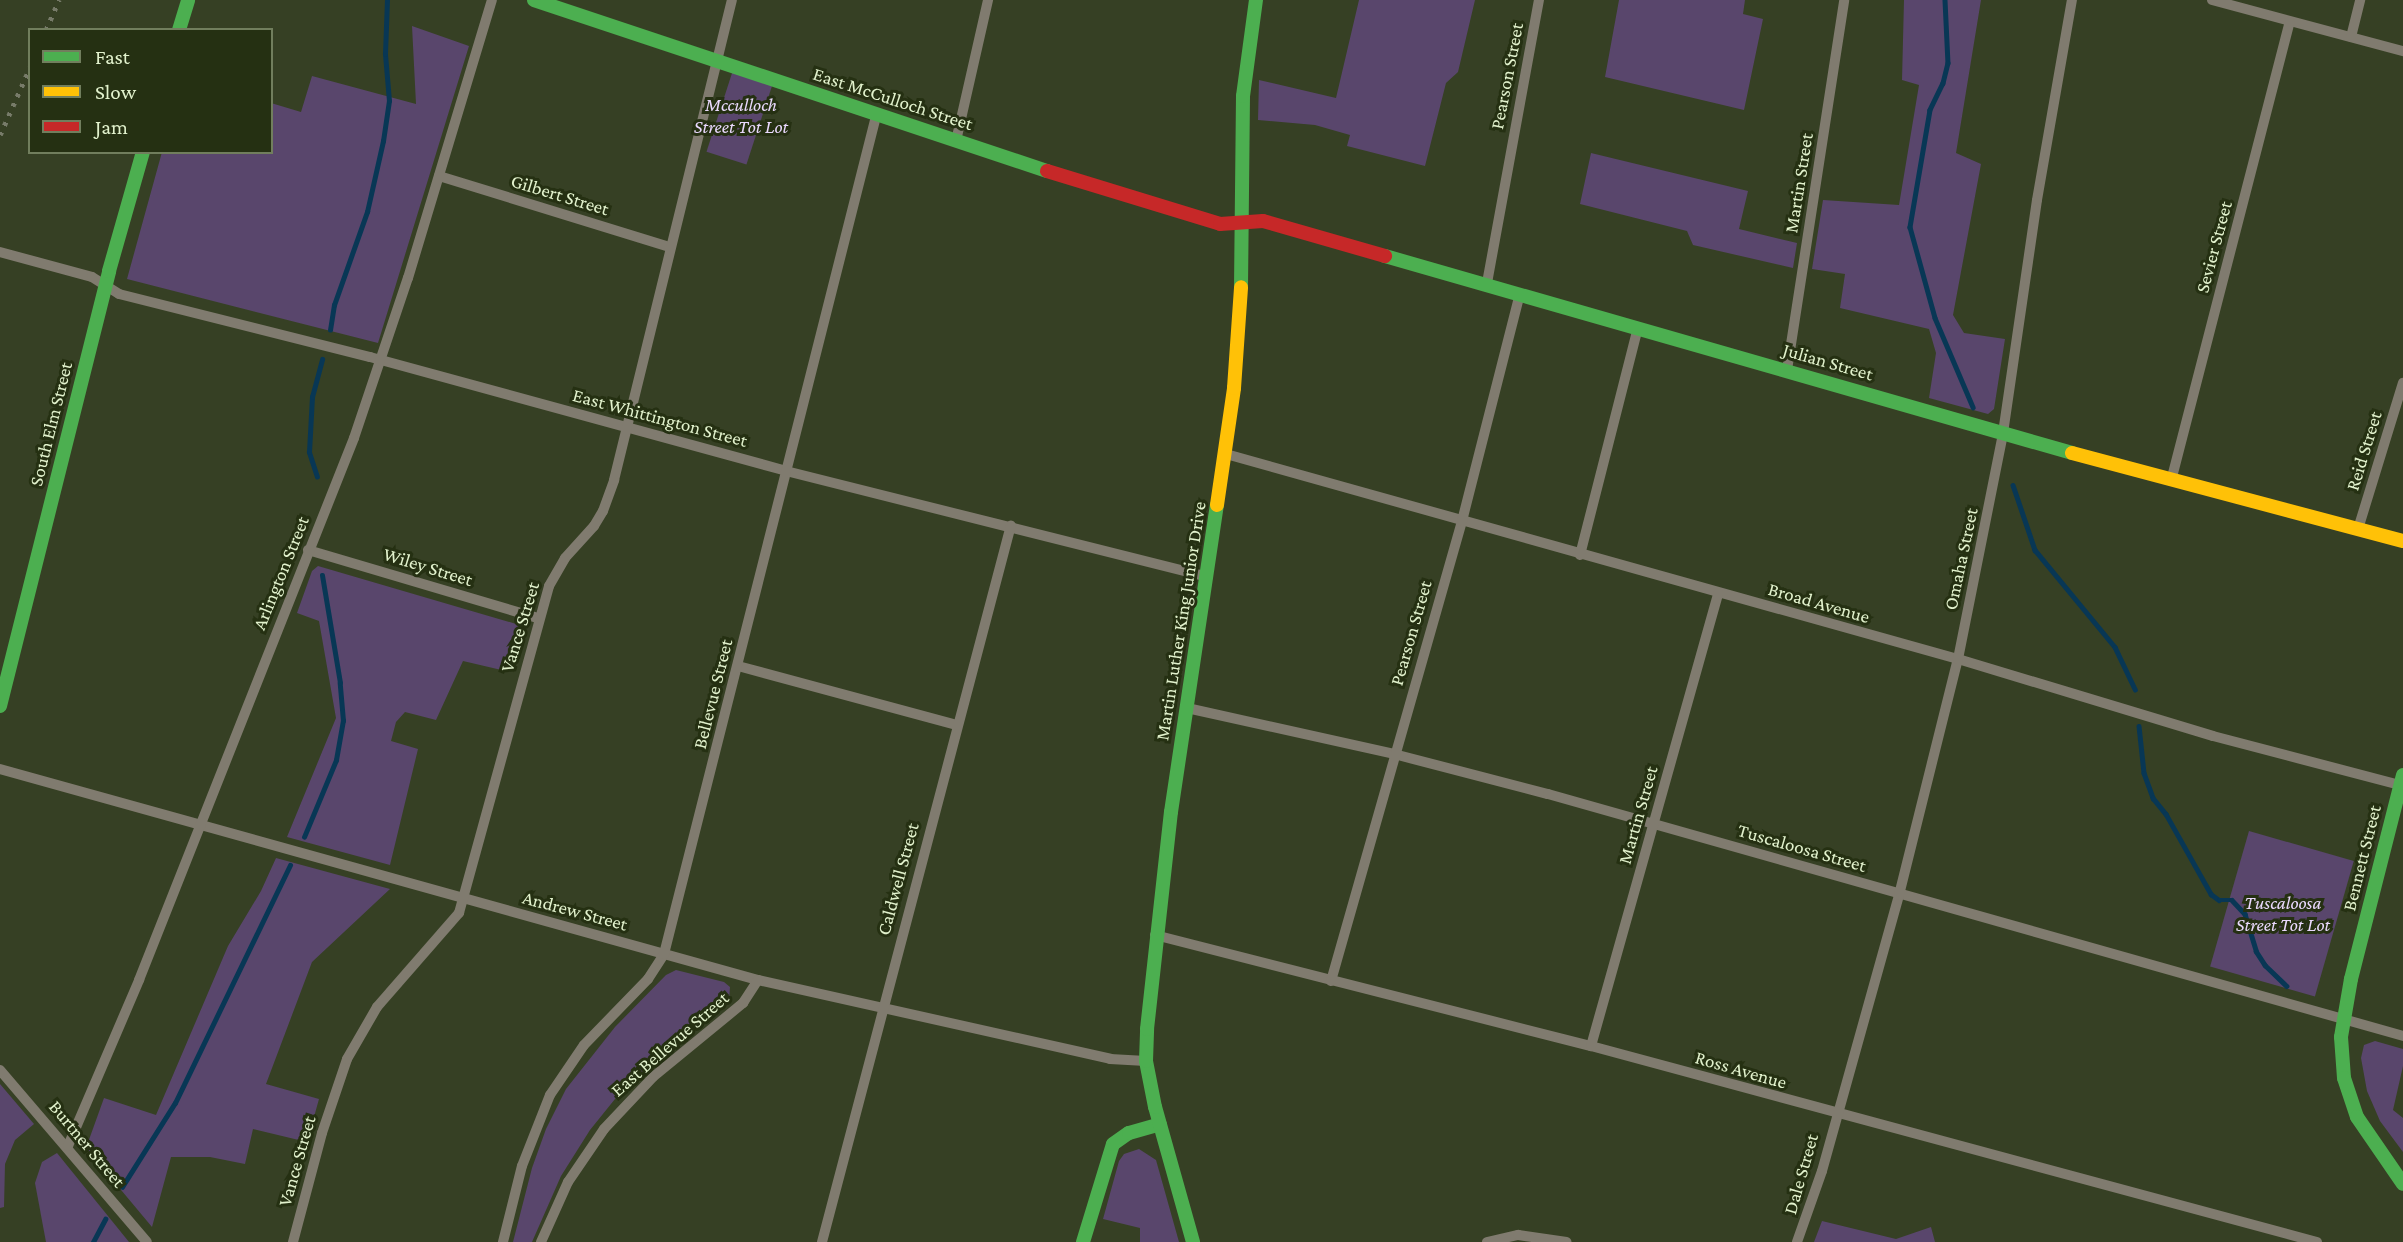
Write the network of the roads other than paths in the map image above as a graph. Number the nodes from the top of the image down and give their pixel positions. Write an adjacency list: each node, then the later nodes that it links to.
1 (188, 0): 13 (street)
2 (492, 0): 20 (street, Arlington Street)
3 (534, 0): 16 (street, East McCulloch Street)
4 (732, 0): 16 (street, Vance Street)
5 (988, 0): 18 (street)
6 (1256, 0): 21 (street, Martin Luther King Junior Drive)
7 (1539, 0): 24 (street, Pearson Street)
8 (1844, 0): 29 (street, Martin Street)
9 (2072, 0): 32 (street, Omaha Street)
10 (2212, 0): 12 (street)
11 (2360, 0): 14 (street)
12 (2290, 22): 14 (street); 35 (street, Sevier Street)
13 (180, 28)
14 (2351, 37): 15 (street)
15 (2403, 51)
16 (718, 60): 17 (street, East McCulloch Street); 22 (street, Vance Street)
17 (876, 116): 18 (street, East McCulloch Street); 34 (street, Bellevue Street)
18 (956, 141): 21 (street, East McCulloch Street)
19 (142, 154): 25 (street, South Elm Street)
20 (439, 176): 22 (street, Gilbert Street); 28 (street, Arlington Street)
21 (1242, 222): 24 (street, Julian Street); 33 (street, Martin Luther King Junior Drive)
22 (670, 247): 31 (street, Vance Street)
23 (0, 252): 25 (street, East Whittington Street)
24 (1487, 283): 26 (street, Julian Street)
25 (106, 285): 28 (street, East Whittington Street); 47 (street, South Elm Street)
26 (1520, 293): 27 (street, Julian Street); 36 (street, Pearson Street)
27 (1638, 327): 29 (street, Julian Street); 41 (street)
28 (381, 360): 31 (street, East Whittington Street); 40 (street, Arlington Street)
29 (1787, 370): 32 (street, Julian Street)
30 (2403, 383): 38 (street, Reid Street)
31 (626, 427): 34 (street, East Whittington Street); 44 (street, Vance Street)
32 (2003, 433): 35 (street, Julian Street); 45 (street, Omaha Street)
33 (1226, 454): 36 (street, Broad Avenue); 42 (street, Martin Luther King Junior Drive)
34 (786, 471): 37 (street, East Whittington Street); 46 (street, Bellevue Street)
35 (2171, 481): 38 (street, Julian Street)
36 (1462, 522): 41 (street, Broad Avenue); 50 (street, Pearson Street)
37 (1011, 525): 42 (street, East Whittington Street); 49 (street, Caldwell Street)
38 (2358, 529): 39 (street, Julian Street)
39 (2403, 541)
40 (308, 550): 44 (street, Wiley Street); 54 (street, Arlington Street)
41 (1580, 555): 43 (street, Broad Avenue)
42 (1208, 577): 48 (street, Martin Luther King Junior Drive)
43 (1718, 593): 45 (street, Broad Avenue); 53 (street, Martin Street)
44 (538, 618): 56 (street, Vance Street)
45 (1958, 659): 52 (street, Broad Avenue); 55 (street, Omaha Street)
46 (738, 666): 49 (street); 58 (street, Bellevue Street)
47 (0, 706)
48 (1187, 708): 50 (street, Tuscaloosa Street); 57 (street, Martin Luther King Junior Drive)
49 (957, 725): 61 (street, Caldwell Street)
50 (1394, 754): 53 (street, Tuscaloosa Street); 60 (street, Pearson Street)
51 (0, 769): 54 (street, Andrew Street)
52 (2402, 782): 62 (street, Bennett Street)
53 (1654, 824): 55 (street, Tuscaloosa Street); 64 (street, Martin Street)
54 (200, 825): 56 (street, Andrew Street); 69 (street, Arlington Street)
55 (1899, 895): 62 (street, Tuscaloosa Street); 67 (street, Omaha Street)
56 (463, 899): 58 (street, Andrew Street); 72 (street, Vance Street)
57 (1155, 935): 60 (street, Ross Avenue); 65 (street, Martin Luther King Junior Drive)
58 (664, 954): 59 (street, Andrew Street); 73 (street, Bellevue Street)
59 (758, 980): 61 (street, Andrew Street); 74 (street, East Bellevue Street)
60 (1331, 981): 64 (street, Ross Avenue)
61 (882, 1009): 65 (street, Andrew Street); 75 (street, Caldwell Street)
62 (2342, 1019): 63 (street, Tuscaloosa Street); 70 (street, Bennett Street)
63 (2403, 1037)
64 (1591, 1046): 67 (street, Ross Avenue)
65 (1146, 1061): 68 (street, Martin Luther King Junior Drive)
66 (0, 1070): 69 (street, Burtner Street)
67 (1835, 1115): 80 (street, Dale Street); 81 (street, Ross Avenue)
68 (1160, 1124): 76 (street); 77 (street, Martin Luther King Junior Drive)
69 (68, 1146): 71 (street, Burtner Street)
70 (2403, 1184)
71 (147, 1242)
72 (293, 1242)
73 (503, 1242)
74 (541, 1242)
75 (821, 1242)
76 (1083, 1242)
77 (1193, 1242)
78 (1487, 1242): 79 (street)
79 (1567, 1242)
80 (1797, 1242)
81 (2317, 1242)

